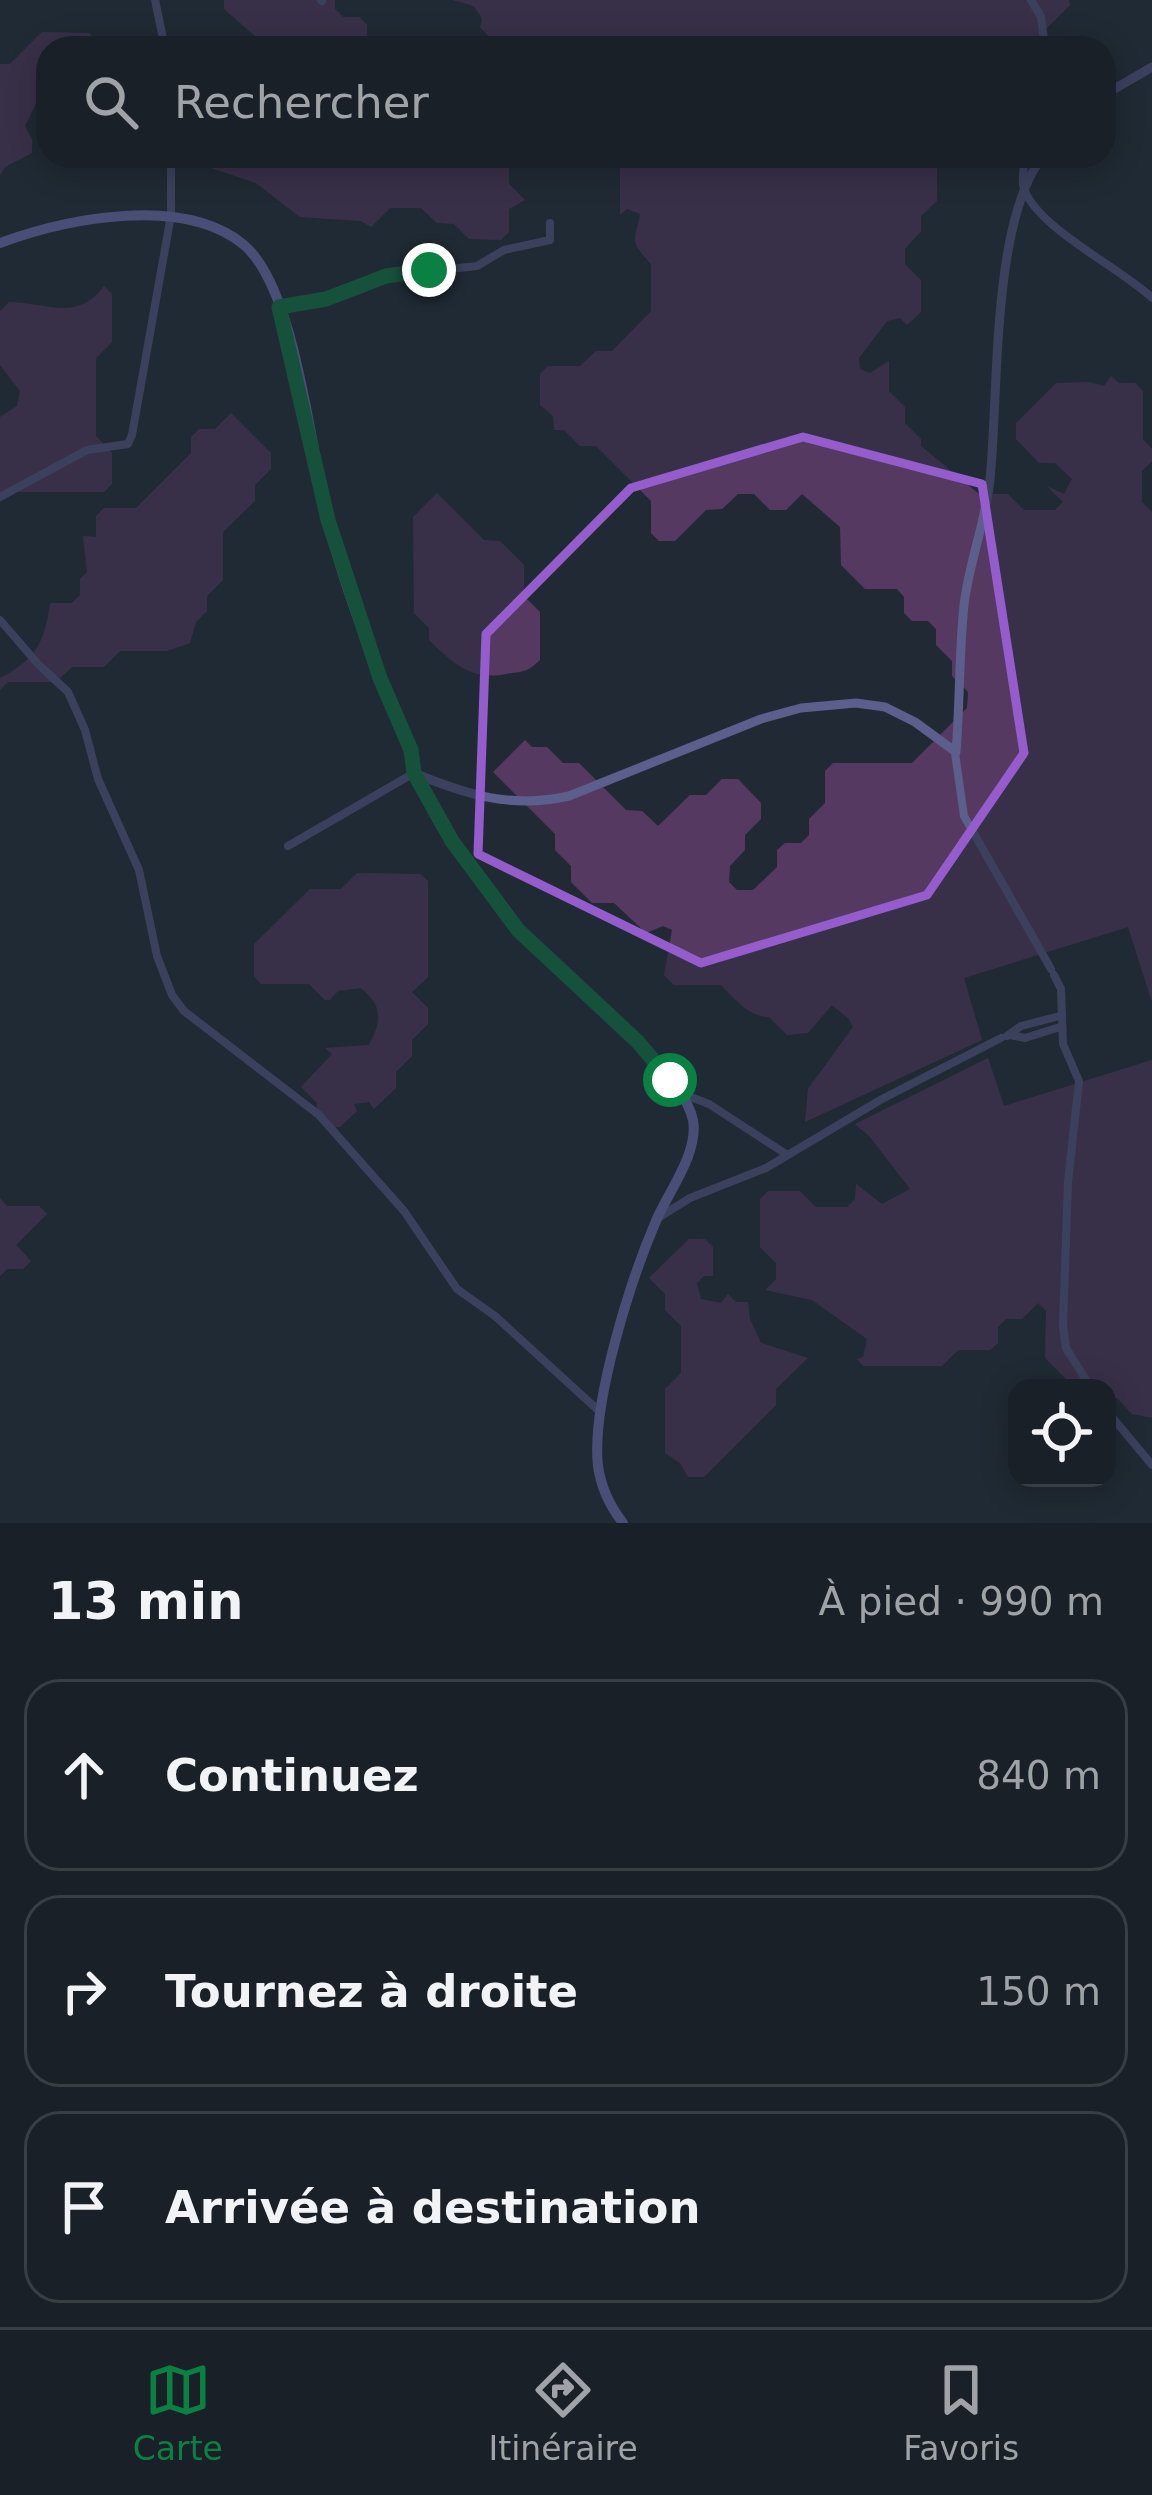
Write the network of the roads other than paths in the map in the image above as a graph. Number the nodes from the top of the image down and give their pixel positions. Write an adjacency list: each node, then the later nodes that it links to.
1 (155, 0): 3 (street)
2 (1031, 0): 4 (street)
3 (162, 36)
4 (1045, 36)
5 (1152, 67): 6 (street)
6 (1116, 85)
7 (171, 168): 11 (street)
8 (1024, 168): 10 (street)
9 (1036, 168): 10 (street)
10 (1023, 188): 14 (street); 18 (street)
11 (170, 215): 13 (main road); 15 (main road); 16 (street)
12 (550, 223): 15 (street)
13 (0, 243)
14 (1152, 298)
15 (279, 307): 19 (main road)
16 (0, 497)
17 (0, 620): 28 (street)
18 (955, 753): 19 (street); 21 (street)
19 (414, 773): 20 (street); 24 (main road)
20 (288, 846)
21 (1060, 1016): 22 (street); 23 (street)
22 (1060, 1027): 23 (street); 27 (street)
23 (1006, 1036): 25 (street)
24 (680, 1093): 25 (street); 26 (main road)
25 (786, 1154): 26 (street)
26 (656, 1219): 28 (main road)
27 (1085, 1379)
28 (599, 1411): 31 (main road)
29 (1116, 1422): 30 (street)
30 (1152, 1465)
31 (622, 1523)

